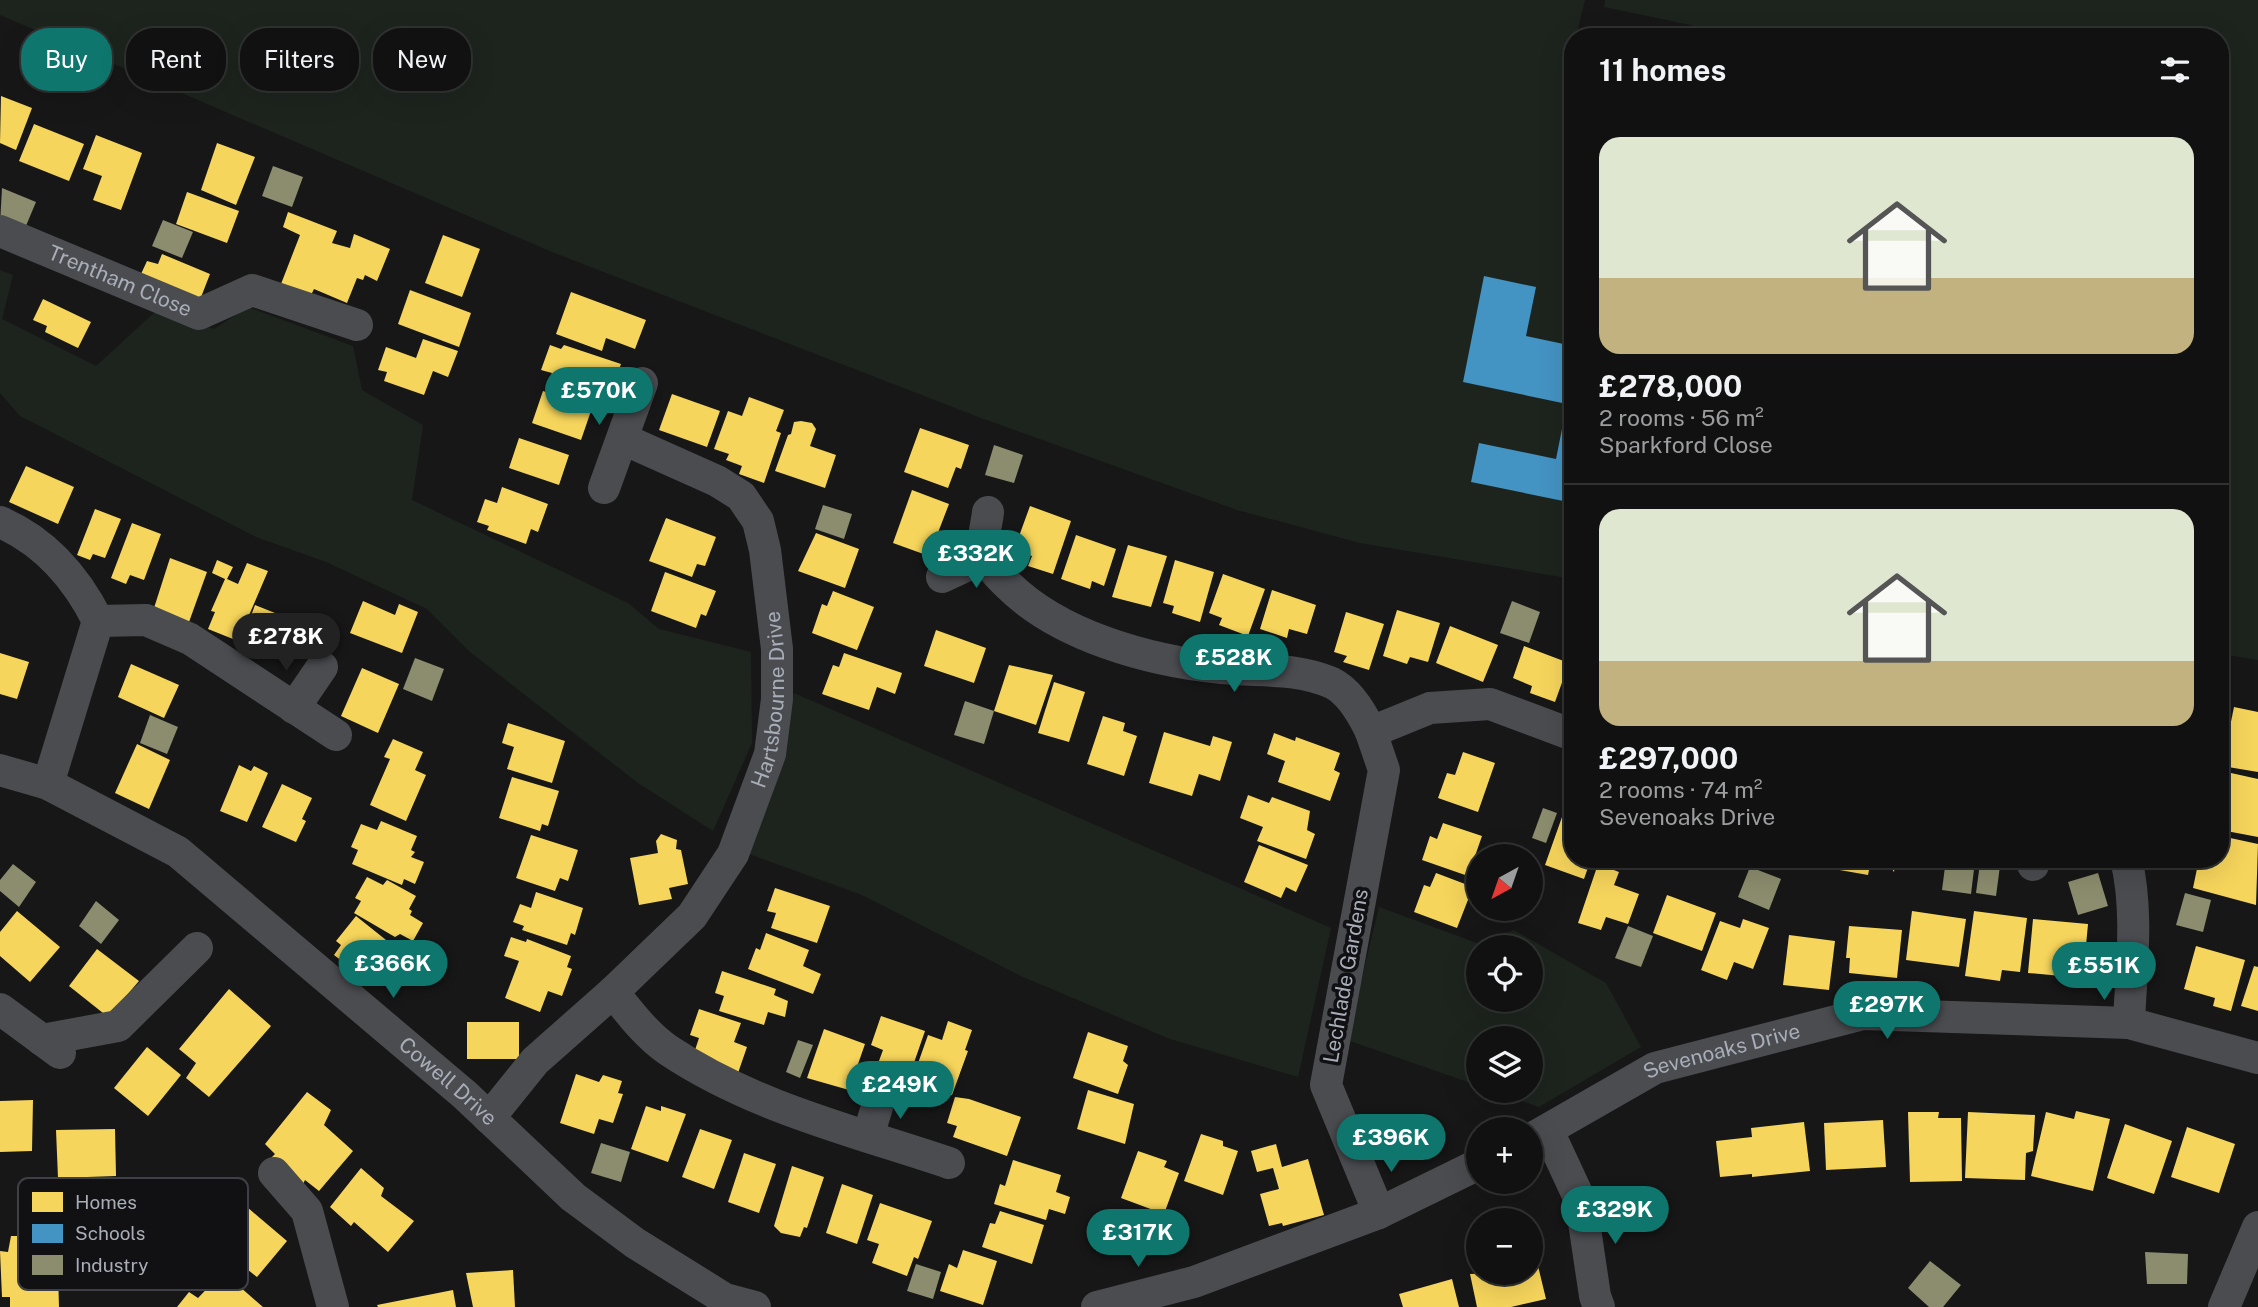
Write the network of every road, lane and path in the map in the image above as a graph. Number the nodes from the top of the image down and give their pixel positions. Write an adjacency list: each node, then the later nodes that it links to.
1 (0, 231): 2 (street, Trentham Close)
2 (357, 326)
3 (642, 383): 4 (street)
4 (623, 439): 5 (street); 20 (street, Hartsbourne Drive)
5 (604, 488)
6 (988, 512): 8 (street)
7 (0, 523): 10 (street)
8 (987, 556): 9 (street); 13 (street, Lechlade Gardens)
9 (942, 577)
10 (98, 621): 12 (street); 17 (street)
11 (322, 667): 12 (street)
12 (294, 708): 15 (street)
13 (1371, 732): 14 (street); 32 (street, Lechlade Gardens)
14 (1564, 732)
15 (336, 735)
16 (0, 770): 17 (street, Cowell Drive)
17 (48, 784): 25 (street, Cowell Drive)
18 (2129, 868): 22 (street)
19 (197, 948): 21 (street)
20 (613, 992): 25 (street, Hartsbourne Drive); 27 (street)
21 (2, 1015)
22 (2129, 1023): 23 (street, Sevenoaks Drive); 26 (street, Sevenoaks Drive)
23 (2258, 1058)
24 (882, 1091): 27 (street)
25 (489, 1118): 35 (street, Cowell Drive)
26 (1543, 1133)
27 (868, 1136): 29 (street)
28 (1543, 1141): 38 (street)
29 (949, 1163)
30 (1466, 1170): 32 (street)
31 (274, 1173): 36 (street)
32 (1379, 1213): 34 (street)
33 (2258, 1227): 39 (street)
34 (1196, 1294): 37 (street)
35 (734, 1304)
36 (333, 1307)
37 (1097, 1307)
38 (1599, 1307)
39 (2224, 1307)

